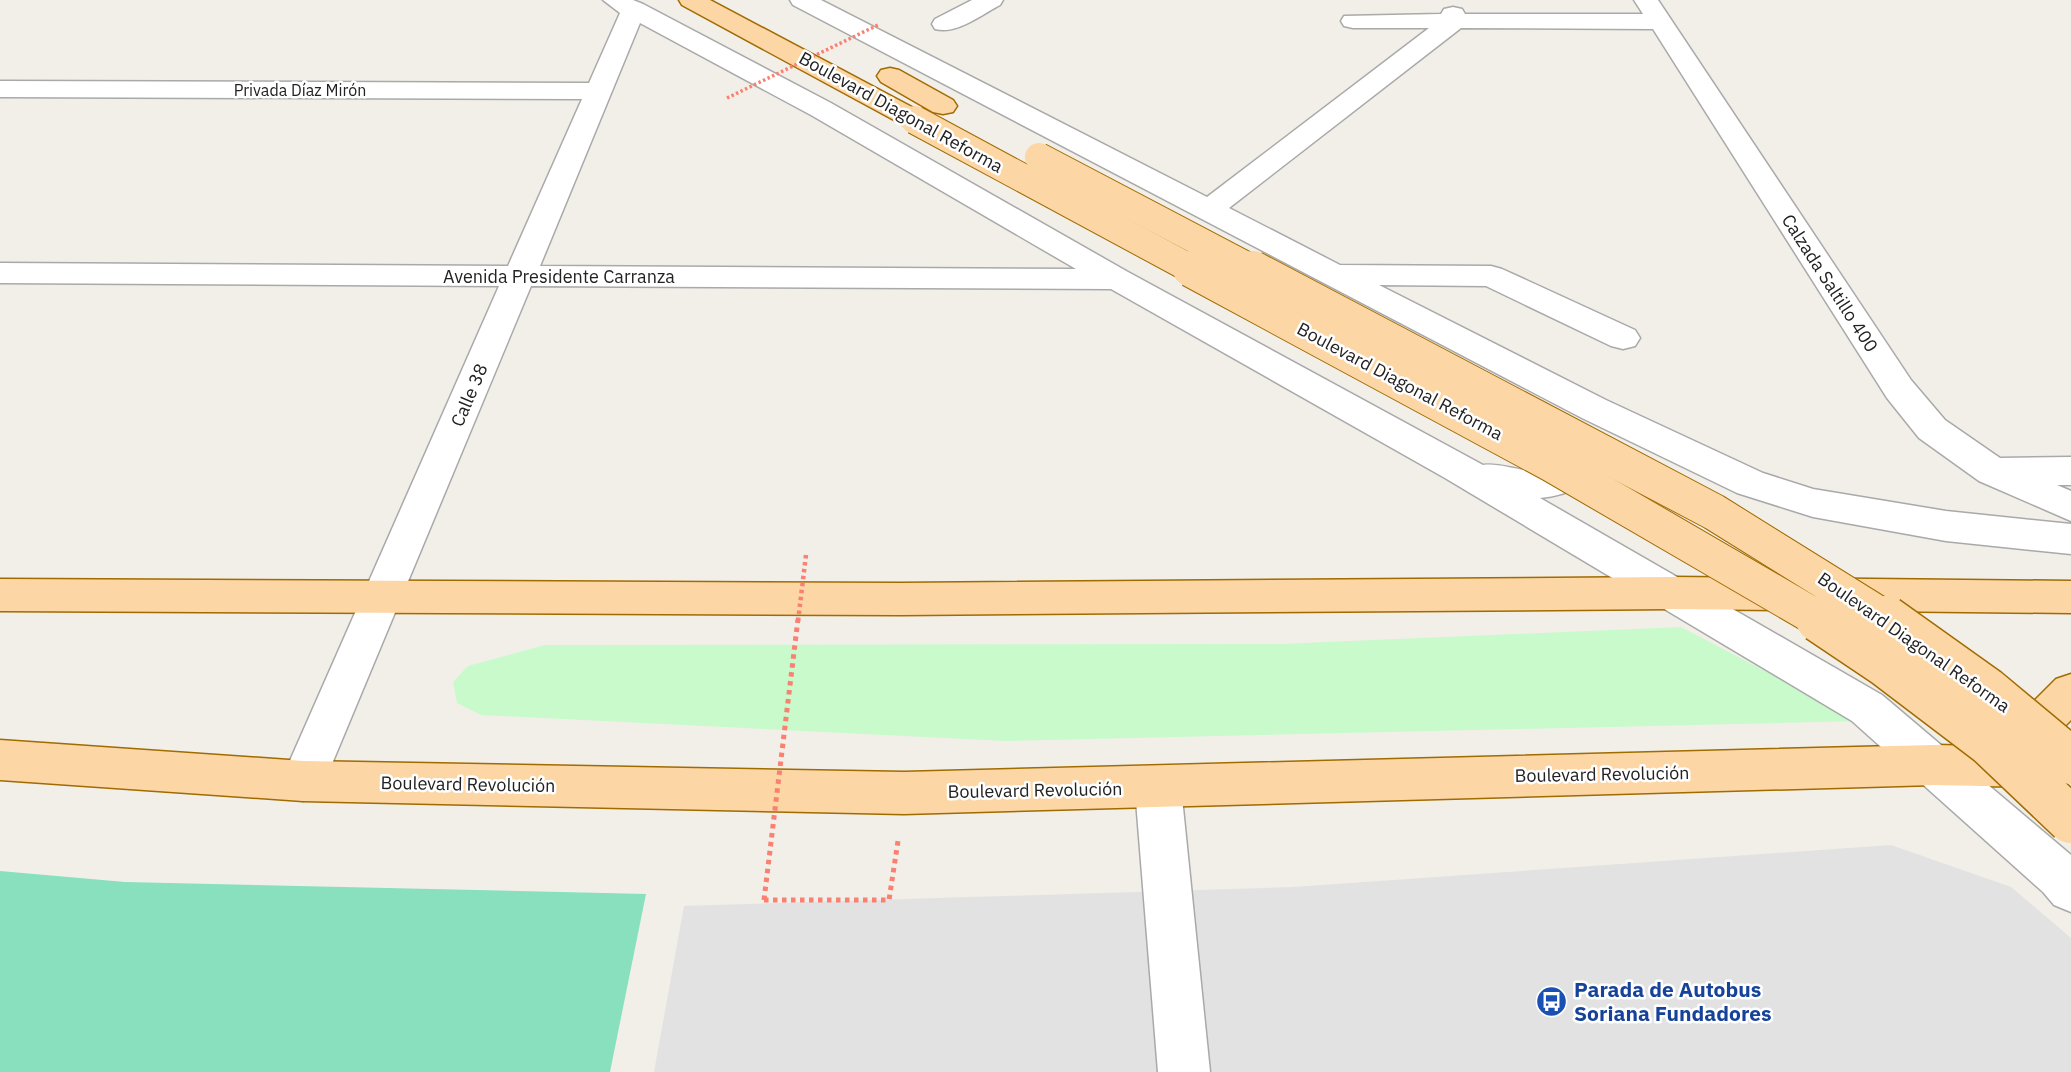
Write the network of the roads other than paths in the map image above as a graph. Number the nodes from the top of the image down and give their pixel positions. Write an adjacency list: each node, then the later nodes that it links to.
1 (691, 0): 13 (main road, Boulevard Diagonal Reforma)
2 (802, 0): 14 (street)
3 (992, 0): 9 (street)
4 (625, 4): 12 (street, Calle 38); 18 (street)
5 (1451, 10): 6 (street); 8 (street); 14 (street)
6 (1564, 11): 7 (street)
7 (1653, 11): 22 (street, Calzada Saltillo 400)
8 (1353, 20)
9 (944, 24)
10 (872, 67): 13 (main road, Boulevard Diagonal Reforma)
11 (0, 89): 12 (street, Privada Díaz Mirón)
12 (599, 91): 17 (street, Calle 38)
13 (929, 113): 32 (main road, Boulevard Diagonal Reforma, bridge); 37 (main road, Boulevard Diagonal Reforma, bridge)
14 (1209, 209): 16 (street)
15 (0, 273): 17 (street, Avenida Presidente Carranza)
16 (1334, 274): 19 (street); 20 (street)
17 (520, 276): 18 (street, Avenida Presidente Carranza); 28 (street, Calle 38)
18 (1117, 279): 21 (street)
19 (1623, 338)
20 (1594, 409): 21 (street); 25 (street)
21 (1458, 468): 26 (street)
22 (1993, 471): 23 (street); 24 (street, Calzada Saltillo 400)
23 (2071, 471)
24 (2071, 507)
25 (2071, 539)
26 (1671, 593): 28 (main road); 29 (main road); 33 (street)
27 (0, 595): 28 (main road)
28 (382, 596): 35 (street, Calle 38)
29 (2071, 597)
30 (2071, 692): 33 (main road)
31 (0, 761): 35 (main road, Boulevard Revolución)
32 (2071, 761)
33 (1934, 765): 34 (main road, Boulevard Revolución); 36 (main road, Boulevard Revolución); 38 (street)
34 (2071, 767)
35 (303, 781): 36 (main road, Boulevard Revolución)
36 (1158, 788): 39 (street)
37 (2071, 820)
38 (2071, 889)
39 (1184, 1072)

